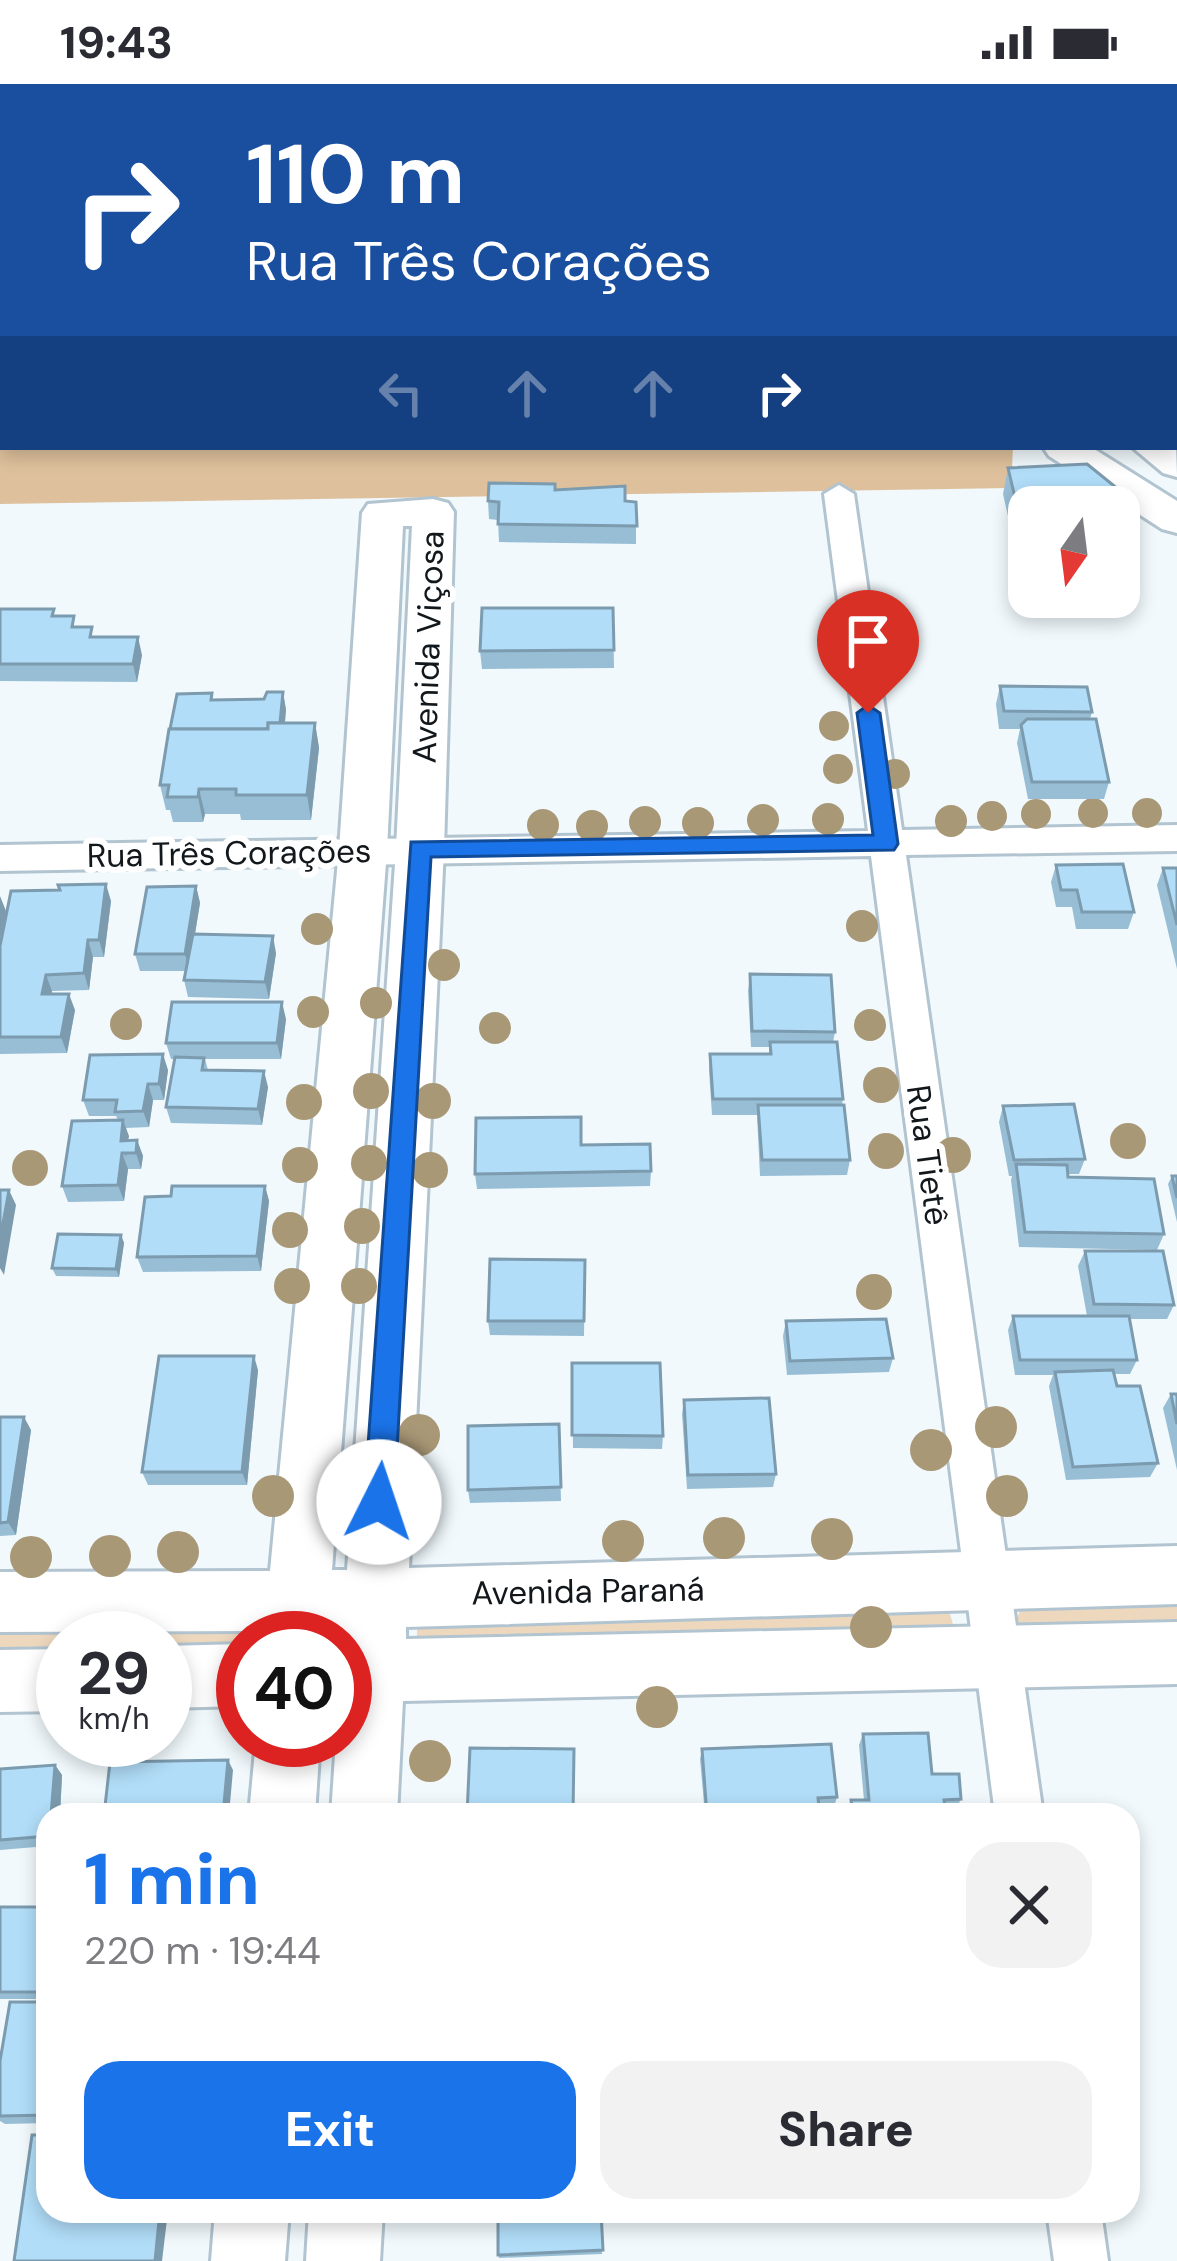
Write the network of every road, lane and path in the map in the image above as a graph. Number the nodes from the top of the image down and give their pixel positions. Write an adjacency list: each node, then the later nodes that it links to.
1 (1068, 450): 3 (street)
2 (838, 494): 5 (street, Rua Tietê)
3 (1177, 520)
4 (1177, 838): 5 (street, Rua Três Corações)
5 (886, 844): 6 (street, Rua Três Corações); 10 (street, Rua Tietê)
6 (420, 849): 7 (street, Rua Três Corações); 7 (street, Avenida Viçosa); 11 (street, Avenida Viçosa)
7 (364, 850): 8 (street, Rua Três Corações); 13 (street, Avenida Viçosa)
8 (0, 858)
9 (1177, 1575): 10 (street, Avenida Paraná)
10 (986, 1582): 11 (street, Avenida Paraná); 18 (street, Rua Tietê)
11 (374, 1595): 14 (street, Avenida Paraná); 15 (street, Avenida Viçosa)
12 (0, 1602): 16 (street, Avenida Paraná)
13 (297, 1611)
14 (322, 1611)
15 (371, 1611)
16 (216, 1614)
17 (1177, 1653): 18 (street)
18 (998, 1658): 19 (street); 26 (street, Rua Tietê)
19 (372, 1670)
20 (36, 1680): 21 (street)
21 (0, 1681)
22 (285, 1767): 24 (street)
23 (362, 1767): 25 (street, Avenida Viçosa)
24 (283, 1803)
25 (364, 1803)
26 (1017, 1803)
27 (251, 2223): 30 (street)
28 (346, 2223): 31 (street)
29 (1076, 2223): 32 (street)
30 (248, 2261)
31 (344, 2261)
32 (1081, 2261)

